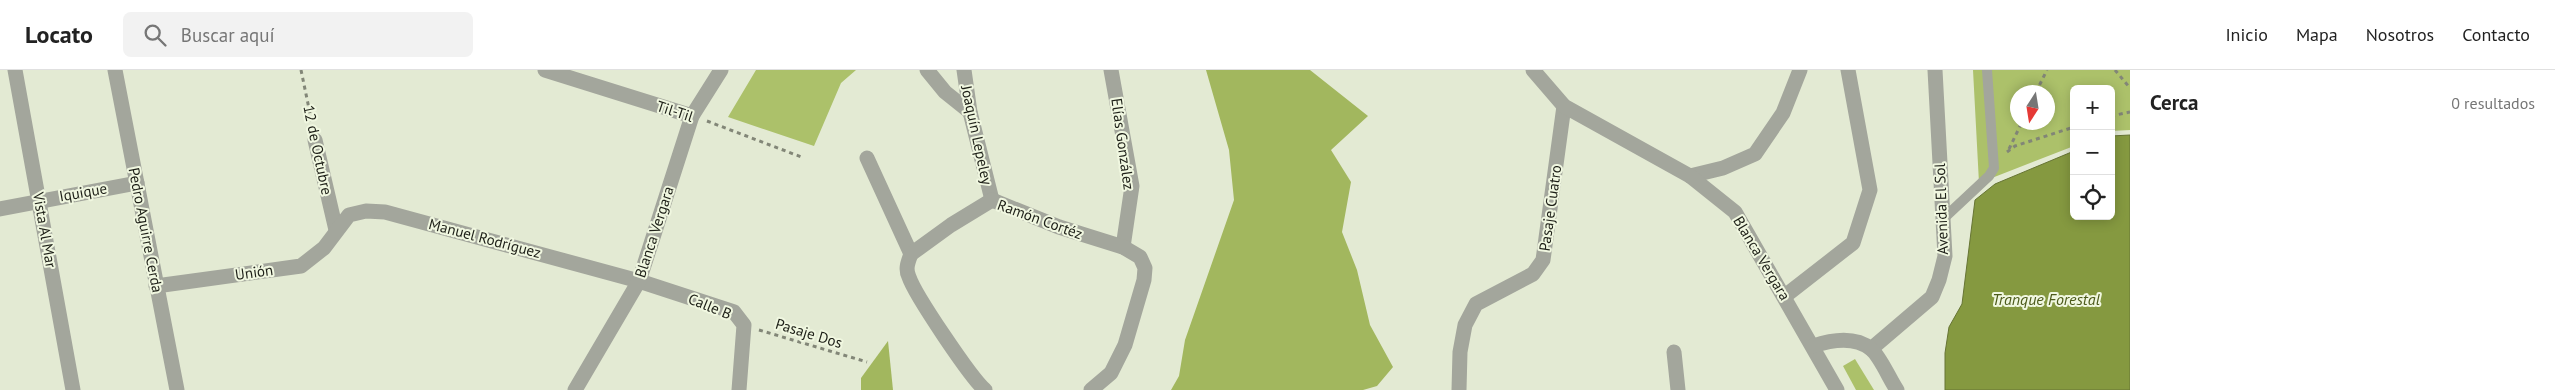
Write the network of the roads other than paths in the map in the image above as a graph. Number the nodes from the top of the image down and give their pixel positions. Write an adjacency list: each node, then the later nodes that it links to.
1 (15, 70): 20 (street, Vista Al Mar)
2 (115, 70): 19 (street, Pedro Aguirre Cerda)
3 (545, 70): 15 (street, Til-Til)
4 (721, 70): 15 (street, Blanca Vergara)
5 (927, 70): 14 (street)
6 (964, 70): 14 (street, Joaquín Lepeley)
7 (1111, 70): 25 (street, Elías González)
8 (1533, 70): 13 (street, Blanca Vergara)
9 (1800, 70): 18 (street)
10 (1848, 70): 29 (street)
11 (1935, 70): 23 (street, Avenida El Sol)
12 (1987, 70): 23 (lane)
13 (1564, 106): 18 (street, Blanca Vergara); 39 (street, Pasaje Cuatro)
14 (970, 112): 21 (street, Joaquín Lepeley)
15 (692, 116): 27 (street, Blanca Vergara)
16 (315, 140): 24 (street, 12 de Octubre)
17 (867, 158): 26 (street)
18 (1690, 176): 29 (street, Blanca Vergara)
19 (137, 183): 20 (street, Iquique); 28 (street, Pedro Aguirre Cerda)
20 (40, 200): 22 (street, Iquique); 33 (street, Vista Al Mar)
21 (992, 200): 25 (street, Ramón Cortéz); 26 (street, Ramón Cortéz)
22 (0, 209)
23 (1943, 219): 31 (street, Avenida El Sol)
24 (336, 230): 27 (street, Manuel Rodríguez); 28 (street, Unión)
25 (1123, 247): 38 (street)
26 (911, 254): 37 (street)
27 (639, 281): 35 (street, Blanca Vergara); 36 (street, Calle B)
28 (156, 286): 34 (street, Pedro Aguirre Cerda)
29 (1785, 296): 30 (street, Blanca Vergara)
30 (1813, 346): 31 (street); 41 (street, Blanca Vergara)
31 (1871, 349): 42 (street)
32 (1674, 352): 40 (street)
33 (73, 390)
34 (177, 390)
35 (575, 390)
36 (739, 390)
37 (985, 390)
38 (1091, 390)
39 (1459, 390)
40 (1678, 390)
41 (1837, 390)
42 (1897, 390)

